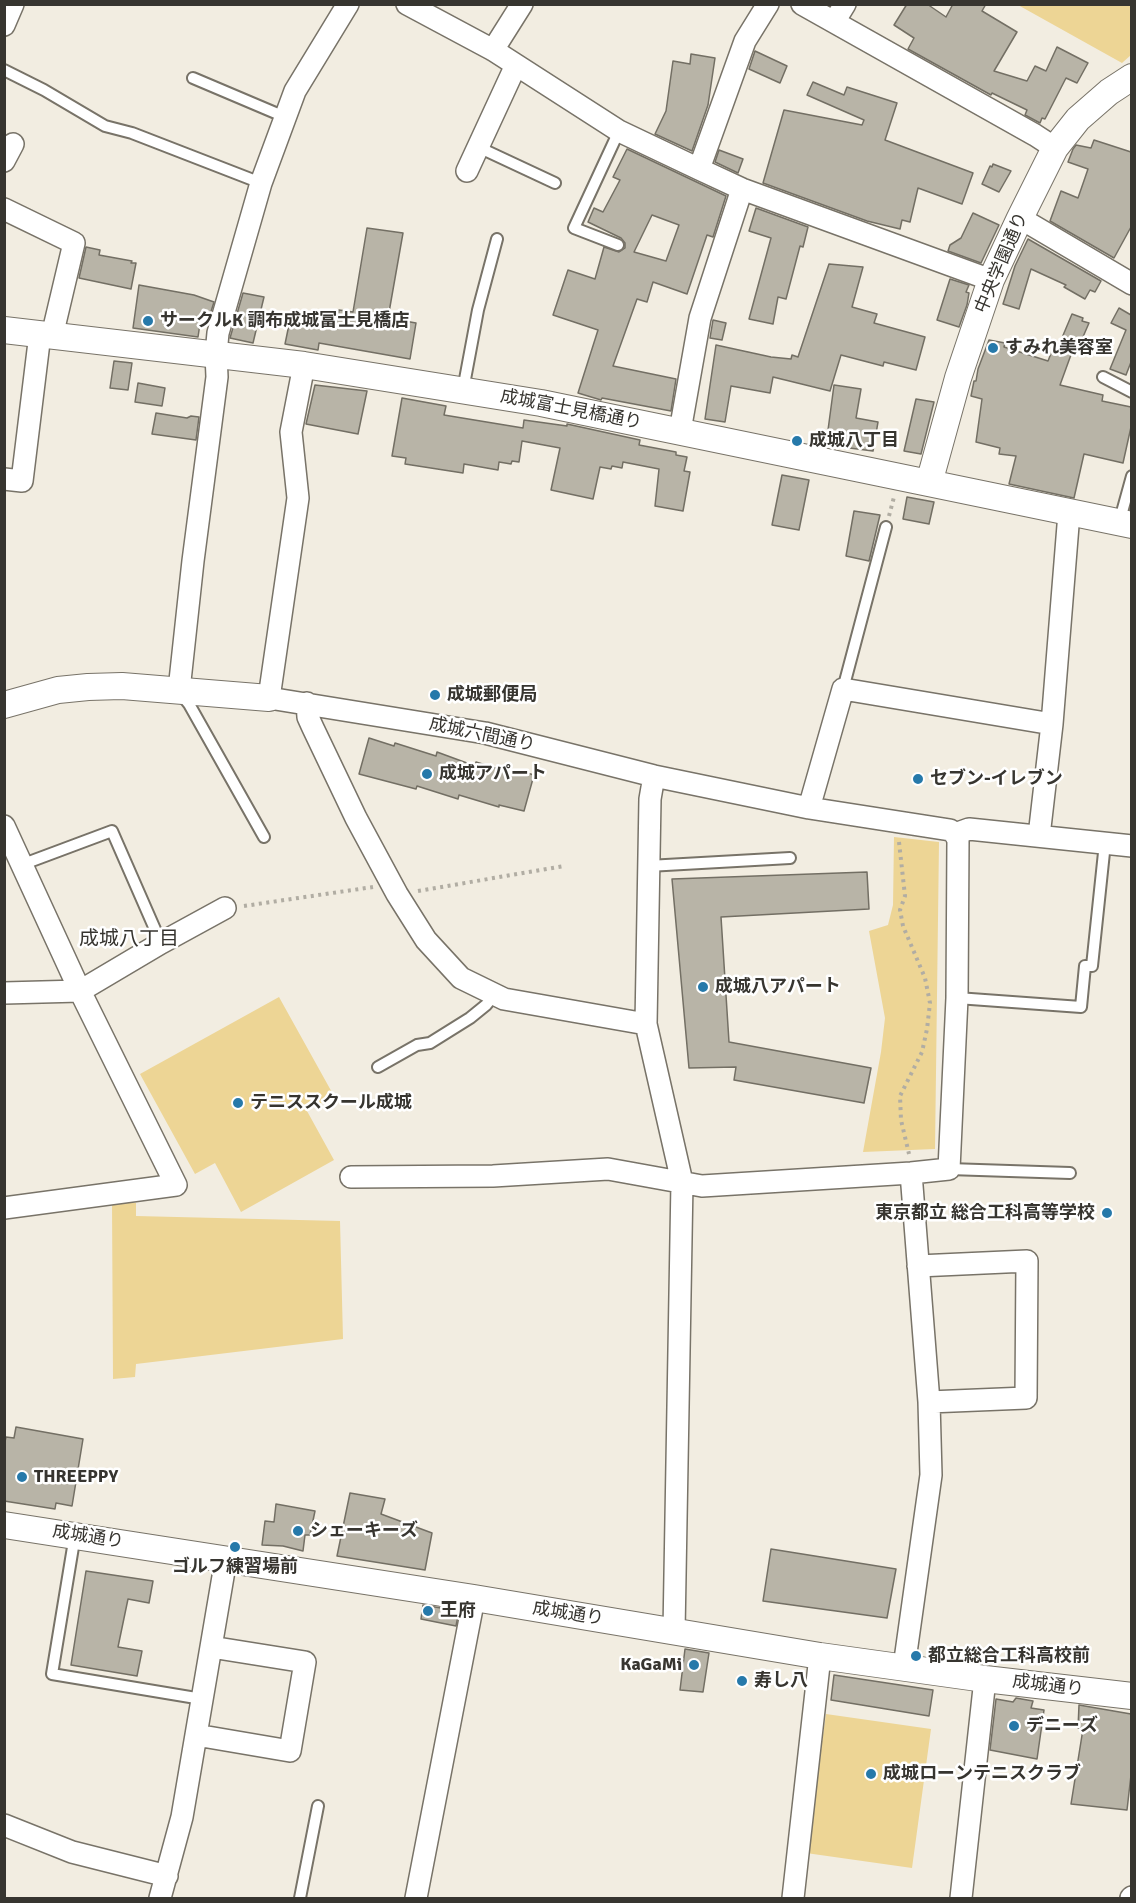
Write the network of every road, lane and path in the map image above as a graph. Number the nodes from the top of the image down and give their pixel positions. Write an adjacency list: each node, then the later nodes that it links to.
1 (13, 4): 8 (street)
2 (348, 4): 14 (street)
3 (407, 4): 9 (street)
4 (522, 4): 9 (street)
5 (768, 4): 18 (street)
6 (802, 4): 7 (street)
7 (839, 13): 17 (street)
8 (4, 25)
9 (493, 50): 10 (street)
10 (516, 65): 15 (street); 16 (street)
11 (4, 70): 20 (lane)
12 (1131, 77): 17 (street, 中央学園通り)
13 (193, 78): 14 (lane)
14 (285, 117): 20 (street)
15 (619, 131): 18 (street); 26 (lane)
16 (478, 147): 19 (street); 21 (lane)
17 (1055, 148): 24 (street, 中央学園通り)
18 (699, 170): 22 (street)
19 (467, 171)
20 (261, 183): 31 (street)
21 (555, 183)
22 (742, 189): 27 (street); 36 (street)
23 (4, 209): 30 (street)
24 (1020, 218): 27 (street, 中央学園通り); 28 (street)
25 (497, 239): 34 (lane)
26 (618, 245)
27 (991, 280): 40 (street, 中央学園通り)
28 (1131, 284)
29 (4, 330): 30 (street, 成城富士見橋通り)
30 (46, 335): 31 (street, 成城富士見橋通り); 39 (street)
31 (216, 354): 32 (street, 成城富士見橋通り); 45 (street)
32 (304, 365): 34 (street, 成城富士見橋通り); 46 (street)
33 (1103, 377): 35 (lane)
34 (463, 390): 36 (street, 成城富士見橋通り)
35 (1131, 392)
36 (680, 430): 37 (street, 成城富士見橋通り)
37 (900, 476): 40 (street, 成城富士見橋通り); 43 (path)
38 (1131, 476): 42 (lane)
39 (4, 479)
40 (929, 483): 41 (street, 成城富士見橋通り)
41 (1069, 513): 42 (street, 成城富士見橋通り); 49 (street)
42 (1125, 524)
43 (886, 527): 44 (lane)
44 (843, 689): 49 (street); 51 (street)
45 (178, 690): 46 (street, 成城六間通り); 48 (street, 成城六間通り); 56 (lane)
46 (269, 698): 47 (street, 成城六間通り)
47 (307, 703): 50 (street, 成城六間通り); 66 (street)
48 (4, 705)
49 (1052, 724): 55 (street)
50 (654, 776): 51 (street, 成城六間通り); 61 (street)
51 (809, 808): 53 (street, 成城六間通り)
52 (4, 825): 60 (street)
53 (955, 834): 55 (street); 67 (street)
54 (900, 835): 70 (path)
55 (1039, 836): 57 (street)
56 (264, 837)
57 (1105, 843): 58 (street); 67 (lane)
58 (1131, 846)
59 (790, 858): 61 (lane)
60 (21, 865): 63 (lane); 64 (street)
61 (648, 866): 68 (street)
62 (225, 908): 63 (street)
63 (161, 943): 64 (street)
64 (80, 991): 65 (street); 75 (street)
65 (4, 993)
66 (495, 994): 68 (street); 69 (lane)
67 (957, 998): 71 (street)
68 (646, 1024): 74 (street)
69 (378, 1067)
70 (911, 1166): 71 (street); 74 (street); 76 (street)
71 (950, 1169): 72 (lane)
72 (1070, 1173)
73 (351, 1177): 74 (street)
74 (682, 1182): 82 (street)
75 (4, 1208)
76 (918, 1266): 77 (street); 77 (street)
77 (929, 1402): 85 (street)
78 (4, 1525): 79 (street, 成城通り)
79 (75, 1535): 80 (street, 成城通り); 88 (lane)
80 (226, 1559): 81 (street, 成城通り); 83 (street)
81 (474, 1598): 82 (street, 成城通り); 95 (street)
82 (674, 1631): 84 (street, 成城通り)
83 (211, 1647): 88 (street); 89 (street)
84 (820, 1656): 85 (street, 成城通り); 96 (street)
85 (904, 1667): 86 (street, 成城通り)
86 (985, 1679): 87 (street, 成城通り); 97 (street)
87 (1131, 1696)
88 (202, 1699): 89 (street)
89 (196, 1735): 92 (street)
90 (318, 1806): 94 (lane)
91 (4, 1826): 92 (street)
92 (167, 1875): 93 (street)
93 (160, 1899)
94 (300, 1899)
95 (416, 1899)
96 (793, 1899)
97 (961, 1899)

